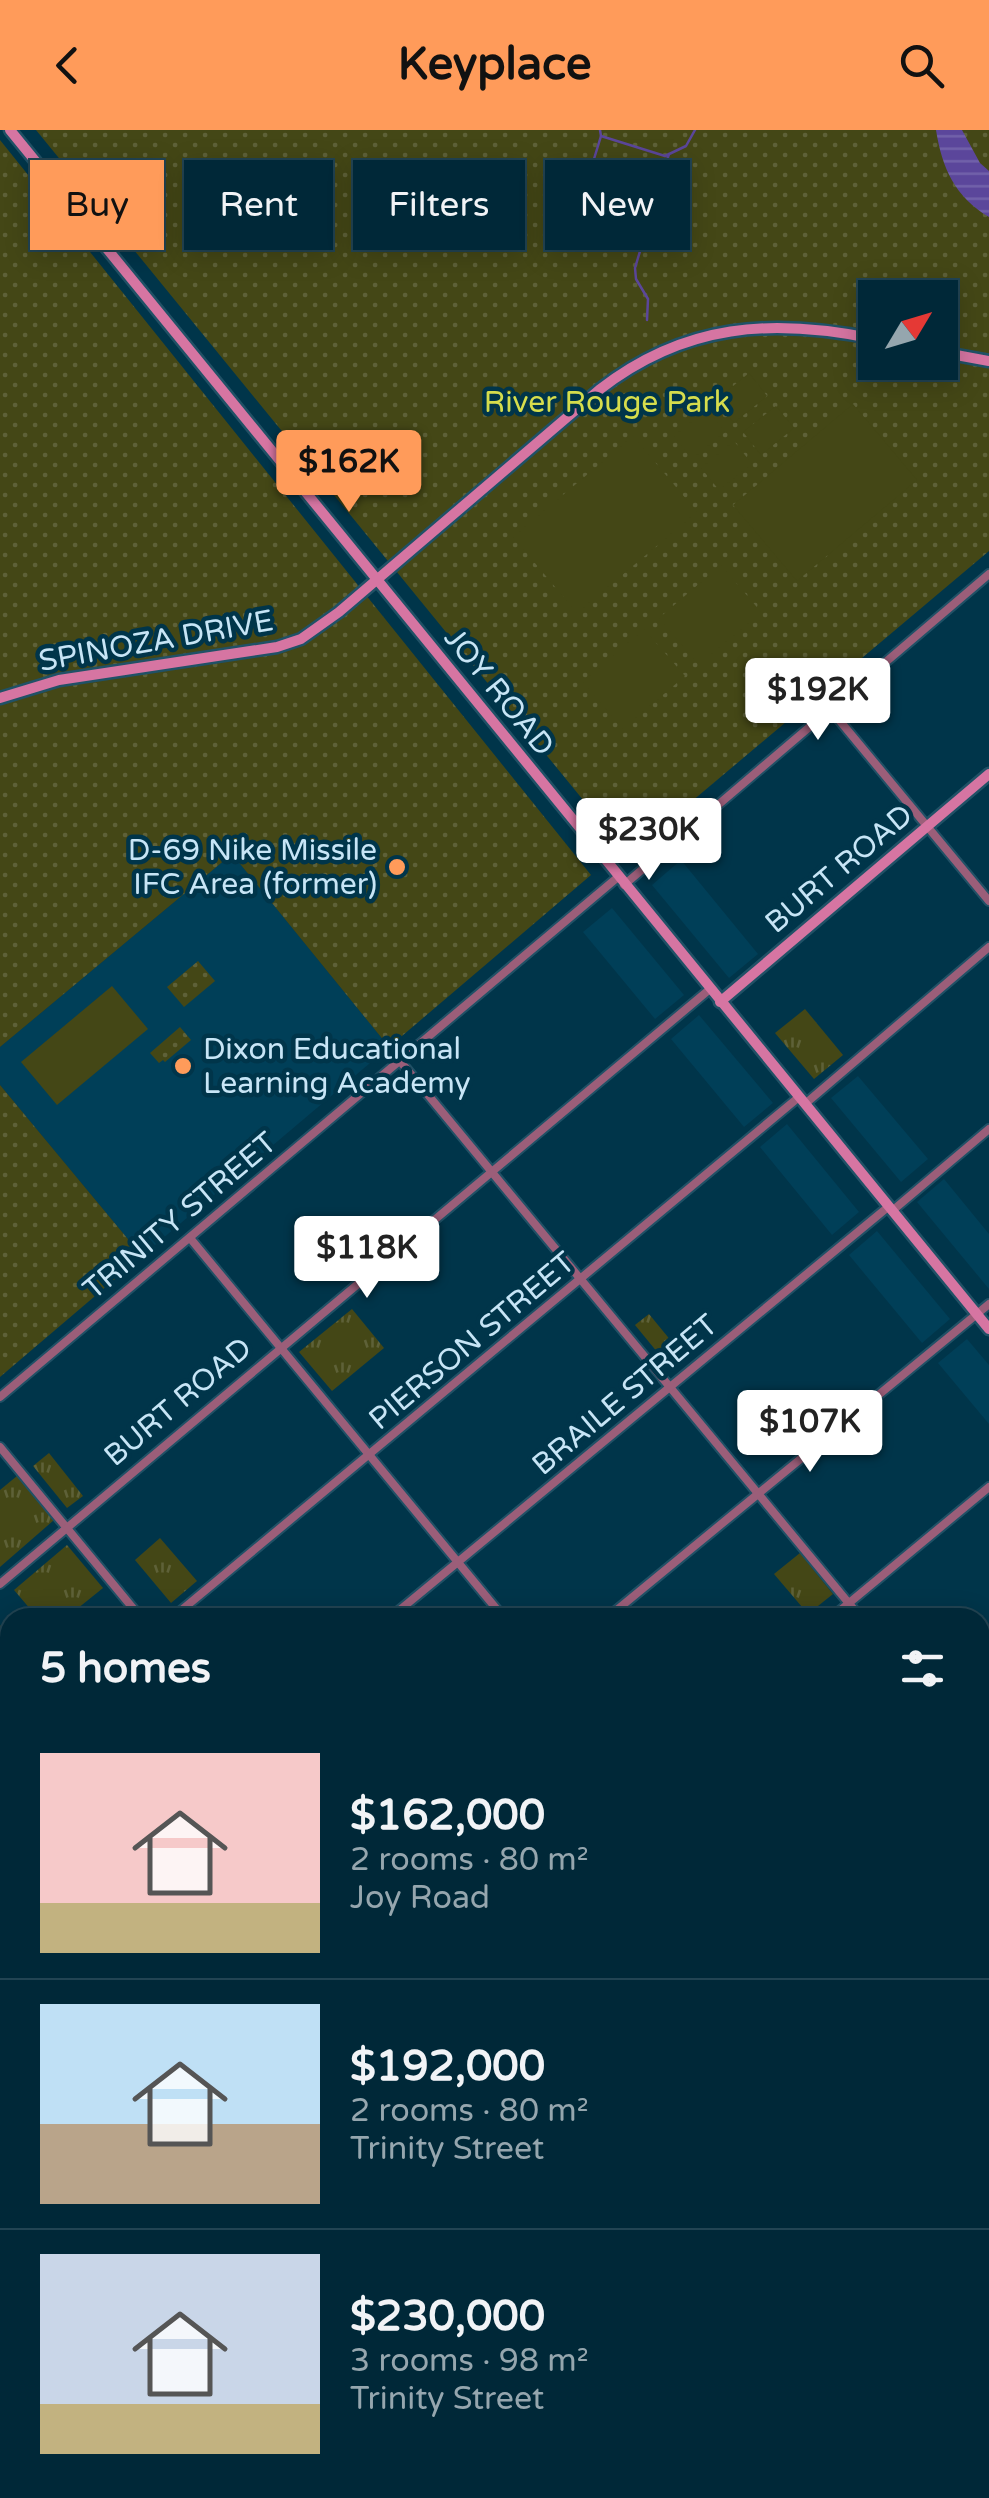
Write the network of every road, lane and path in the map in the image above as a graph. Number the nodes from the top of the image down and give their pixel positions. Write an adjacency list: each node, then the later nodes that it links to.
1 (10, 130): 6 (main road, JOY ROAD)
2 (858, 336): 6 (main road, SPINOZA DRIVE)
3 (958, 355): 4 (main road)
4 (989, 361)
5 (989, 574): 8 (street, TRINITY STREET)
6 (376, 580): 7 (main road, SPINOZA DRIVE); 11 (main road, JOY ROAD)
7 (0, 698)
8 (830, 709): 10 (street); 11 (street, TRINITY STREET)
9 (989, 774): 10 (main road, BURT ROAD)
10 (927, 826): 12 (street); 15 (main road, BURT ROAD)
11 (621, 881): 14 (main road, JOY ROAD); 16 (street, TRINITY STREET)
12 (989, 902)
13 (989, 947): 17 (street, PIERSON STREET)
14 (710, 989): 15 (main road, JOY ROAD); 19 (street, BURT ROAD)
15 (720, 1002): 17 (main road, JOY ROAD)
16 (400, 1061): 19 (street); 21 (street, TRINITY STREET)
17 (802, 1100): 20 (main road, JOY ROAD); 22 (street, PIERSON STREET)
18 (989, 1130): 20 (street, BRAILE STREET)
19 (492, 1171): 22 (street); 26 (street, BURT ROAD)
20 (890, 1209): 24 (main road, JOY ROAD); 27 (street, BRAILE STREET)
21 (190, 1238): 26 (street); 28 (street, TRINITY STREET)
22 (582, 1278): 27 (street); 30 (street, PIERSON STREET)
23 (989, 1304): 24 (street)
24 (977, 1314): 25 (main road, JOY ROAD); 32 (street)
25 (989, 1329)
26 (281, 1348): 30 (street); 33 (street, BURT ROAD)
27 (670, 1385): 32 (street); 34 (street, BRAILE STREET)
28 (0, 1396)
29 (0, 1447): 33 (street)
30 (370, 1456): 34 (street); 38 (street, PIERSON STREET)
31 (989, 1488): 36 (street)
32 (759, 1493): 36 (street); 41 (street)
33 (67, 1527): 35 (street, BURT ROAD); 37 (street)
34 (458, 1562): 39 (street, BRAILE STREET); 40 (street)
35 (0, 1584)
36 (849, 1602): 42 (street); 43 (street)
37 (133, 1608)
38 (184, 1608)
39 (402, 1608)
40 (496, 1608)
41 (619, 1608)
42 (842, 1608)
43 (854, 1608)

